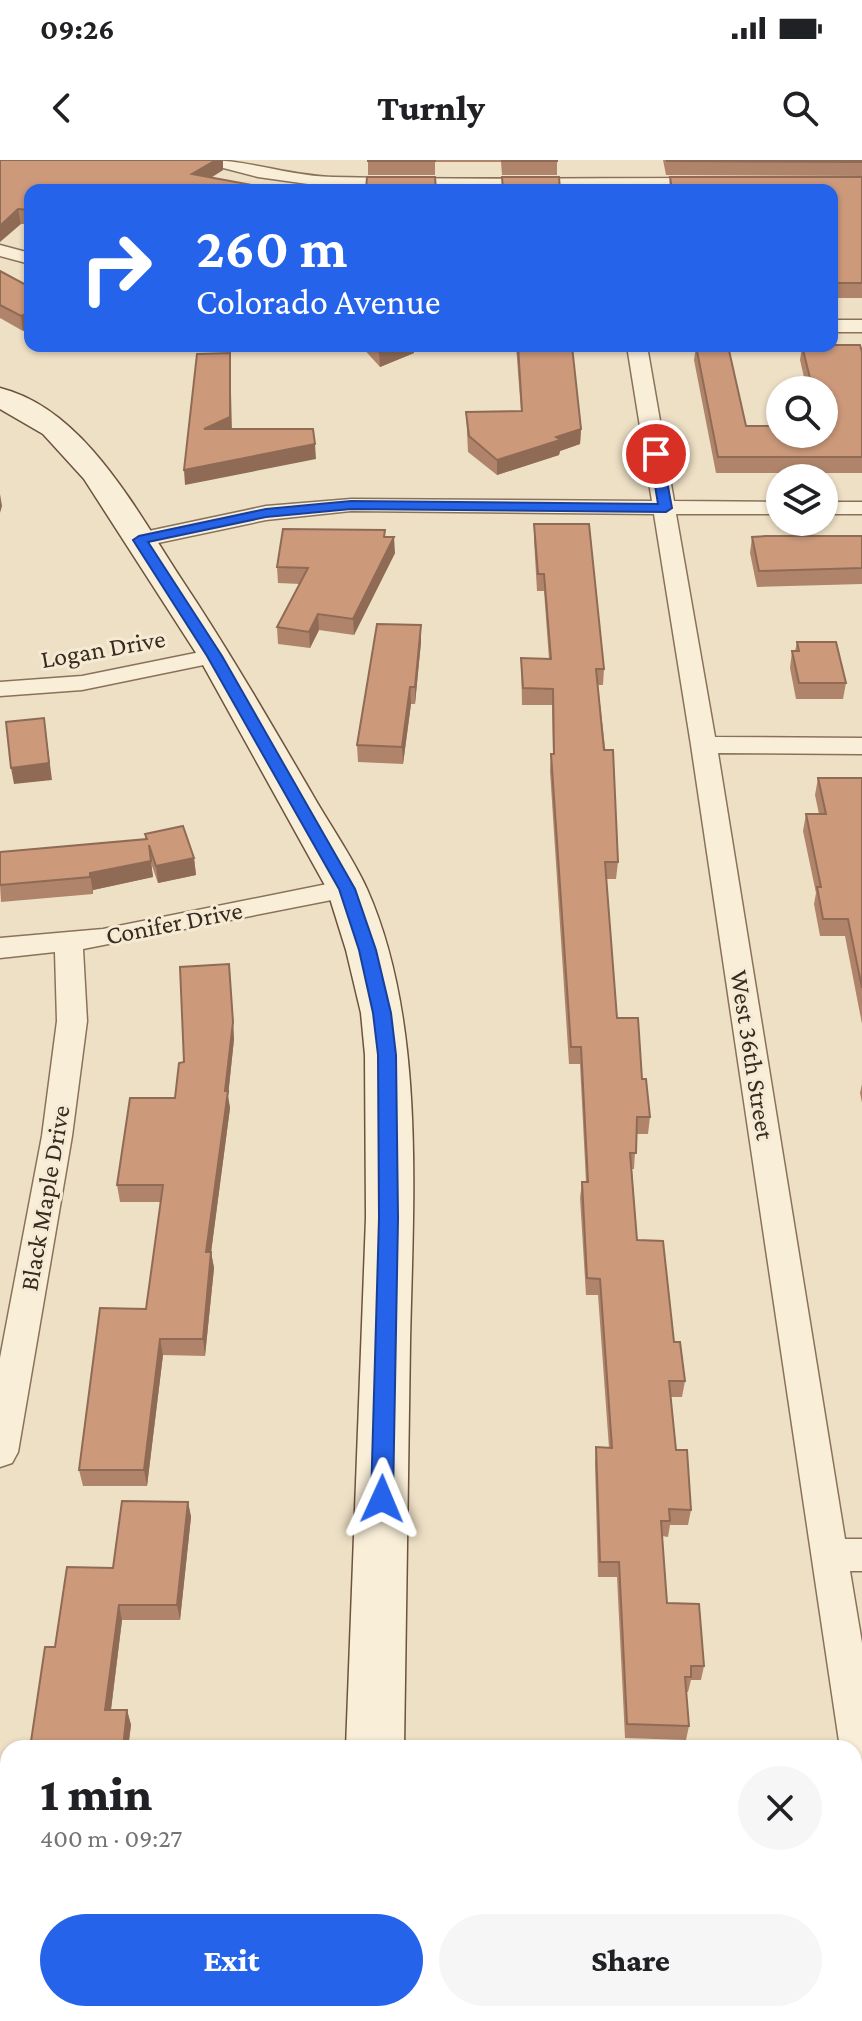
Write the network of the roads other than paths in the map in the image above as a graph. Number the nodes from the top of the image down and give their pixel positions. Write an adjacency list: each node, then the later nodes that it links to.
1 (214, 160): 4 (street)
2 (322, 160): 4 (street)
3 (611, 160): 7 (street)
4 (305, 180): 6 (street)
5 (722, 183): 8 (street)
6 (451, 184)
7 (614, 184)
8 (686, 184)
9 (0, 250): 10 (street)
10 (24, 257)
11 (838, 326): 12 (street)
12 (862, 326)
13 (638, 352): 15 (street, West 36th Street)
14 (0, 397): 19 (street)
15 (666, 508): 16 (street); 19 (street); 22 (street, West 36th Street)
16 (766, 508)
17 (838, 508): 18 (street)
18 (862, 508)
19 (139, 540): 20 (street)
20 (215, 656): 21 (street, Logan Drive); 24 (street)
21 (0, 689)
22 (704, 745): 23 (street); 28 (street, West 36th Street)
23 (862, 746)
24 (347, 889): 25 (street, Conifer Drive); 29 (street)
25 (69, 943): 26 (street, Conifer Drive); 27 (street, Black Maple Drive)
26 (0, 948)
27 (0, 1452)
28 (846, 1555): 30 (street, West 36th Street)
29 (375, 1740)
30 (860, 1740)

